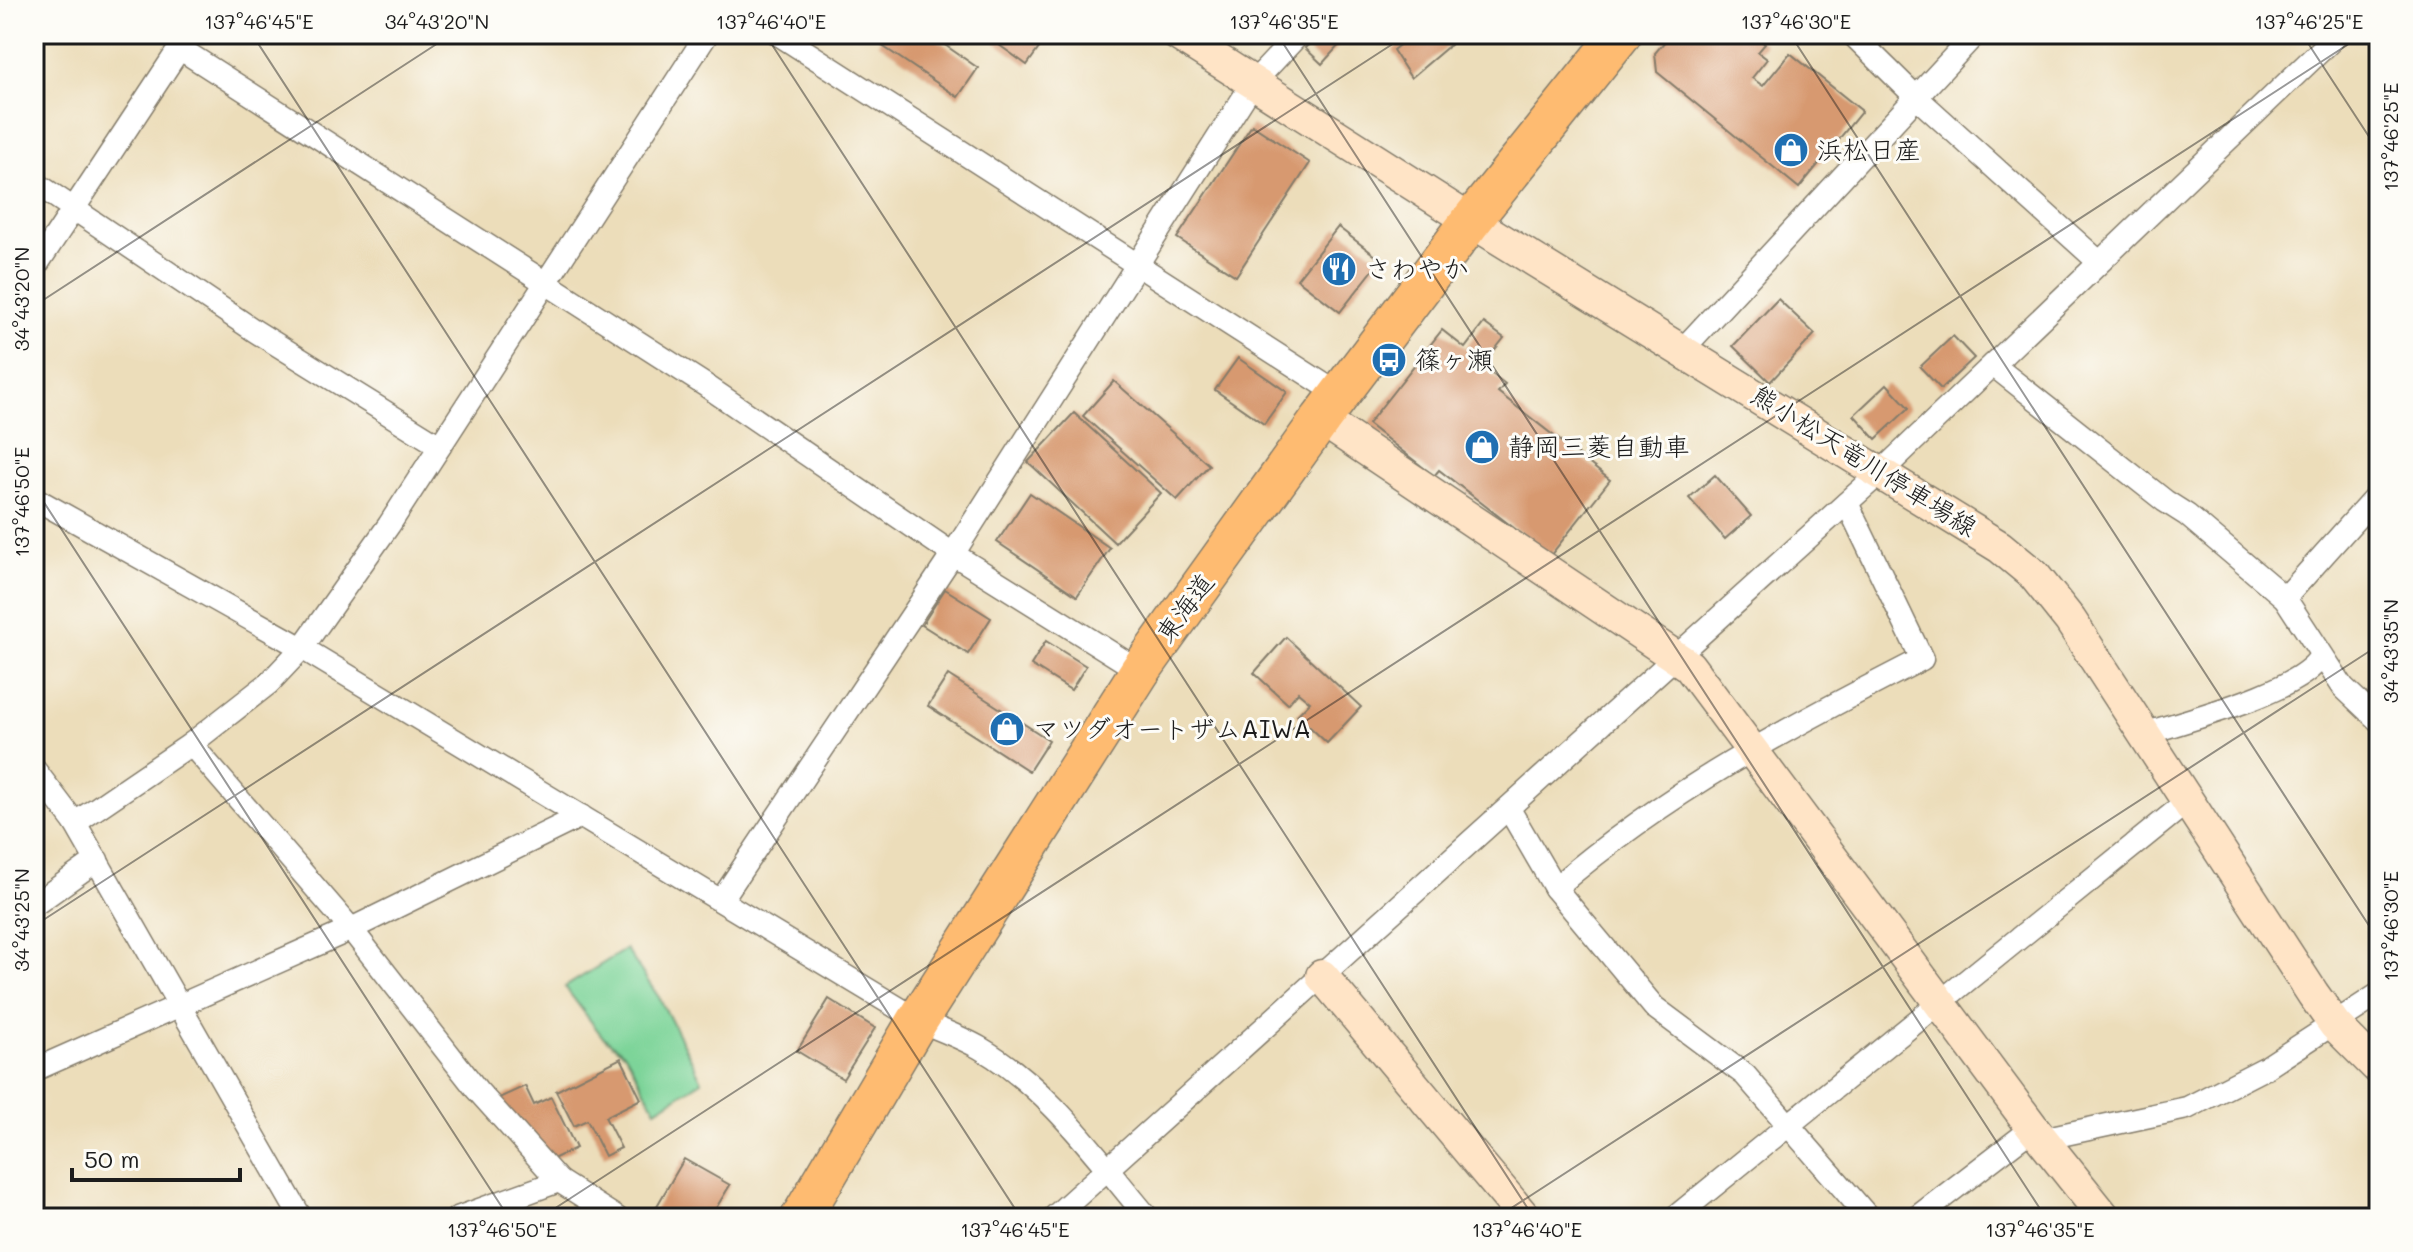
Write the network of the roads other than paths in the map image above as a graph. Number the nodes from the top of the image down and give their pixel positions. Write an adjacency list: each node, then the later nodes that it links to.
1 (707, 34): 18 (street)
2 (778, 34): 16 (street)
3 (1177, 34): 10 (main road, 熊小松天竜川停車場線)
4 (1299, 34): 10 (street)
5 (1621, 34): 14 (highway, 東海道)
6 (1852, 34): 11 (street)
7 (1975, 34): 11 (street)
8 (2338, 34): 15 (street)
9 (184, 41): 13 (street); 18 (street)
10 (1253, 83): 14 (main road, 熊小松天竜川停車場線); 16 (street)
11 (1916, 97): 15 (street); 19 (street)
12 (34, 182): 13 (street)
13 (75, 208): 17 (street); 22 (street)
14 (1471, 221): 19 (main road, 熊小松天竜川停車場線); 21 (highway, 東海道)
15 (2099, 262): 20 (street)
16 (1138, 267): 21 (street); 27 (street)
17 (34, 269)
18 (546, 283): 22 (street); 27 (street)
19 (1683, 349): 23 (main road, 熊小松天竜川停車場線)
20 (1993, 365): 23 (street); 28 (street)
21 (1330, 407): 30 (main road); 32 (highway, 東海道)
22 (440, 446): 29 (street)
23 (1882, 471): 26 (street); 34 (main road, 熊小松天竜川停車場線)
24 (2379, 493): 28 (street)
25 (34, 498): 29 (street)
26 (1847, 503): 30 (street); 36 (street)
27 (953, 554): 32 (street); 44 (street)
28 (2285, 598): 31 (street)
29 (302, 648): 35 (street); 40 (street)
30 (1675, 655): 36 (main road); 39 (street)
31 (2320, 657): 33 (street); 34 (street)
32 (1140, 671): 51 (highway, 東海道)
33 (2379, 721)
34 (2144, 734): 38 (main road, 熊小松天竜川停車場線)
35 (191, 744): 41 (street); 46 (street)
36 (1752, 747): 43 (street); 49 (main road)
37 (34, 769): 41 (street)
38 (2187, 802): 49 (street); 52 (main road, 熊小松天竜川停車場線)
39 (1509, 809): 43 (street); 47 (street)
40 (581, 816): 44 (street); 46 (street)
41 (75, 823): 42 (street)
42 (97, 860): 45 (street); 50 (street)
43 (1555, 888): 55 (street)
44 (722, 899): 51 (street)
45 (34, 905)
46 (351, 929): 50 (street); 58 (street)
47 (1322, 976): 57 (street); 65 (main road)
48 (2379, 994): 52 (street)
49 (1938, 1002): 55 (street); 56 (main road)
50 (181, 1006): 53 (street); 59 (street)
51 (918, 1020): 57 (street); 62 (highway, 東海道)
52 (2335, 1025): 54 (main road, 熊小松天竜川停車場線); 56 (street)
53 (36, 1065)
54 (2379, 1069)
55 (1786, 1126): 66 (street); 67 (street)
56 (2038, 1134): 68 (street); 69 (main road)
57 (1106, 1169): 63 (street); 64 (street)
58 (559, 1181): 60 (street); 61 (street)
59 (301, 1218)
60 (457, 1218)
61 (617, 1218)
62 (801, 1218)
63 (1053, 1218)
64 (1148, 1218)
65 (1525, 1218)
66 (1674, 1218)
67 (1869, 1218)
68 (1916, 1218)
69 (2105, 1218)

